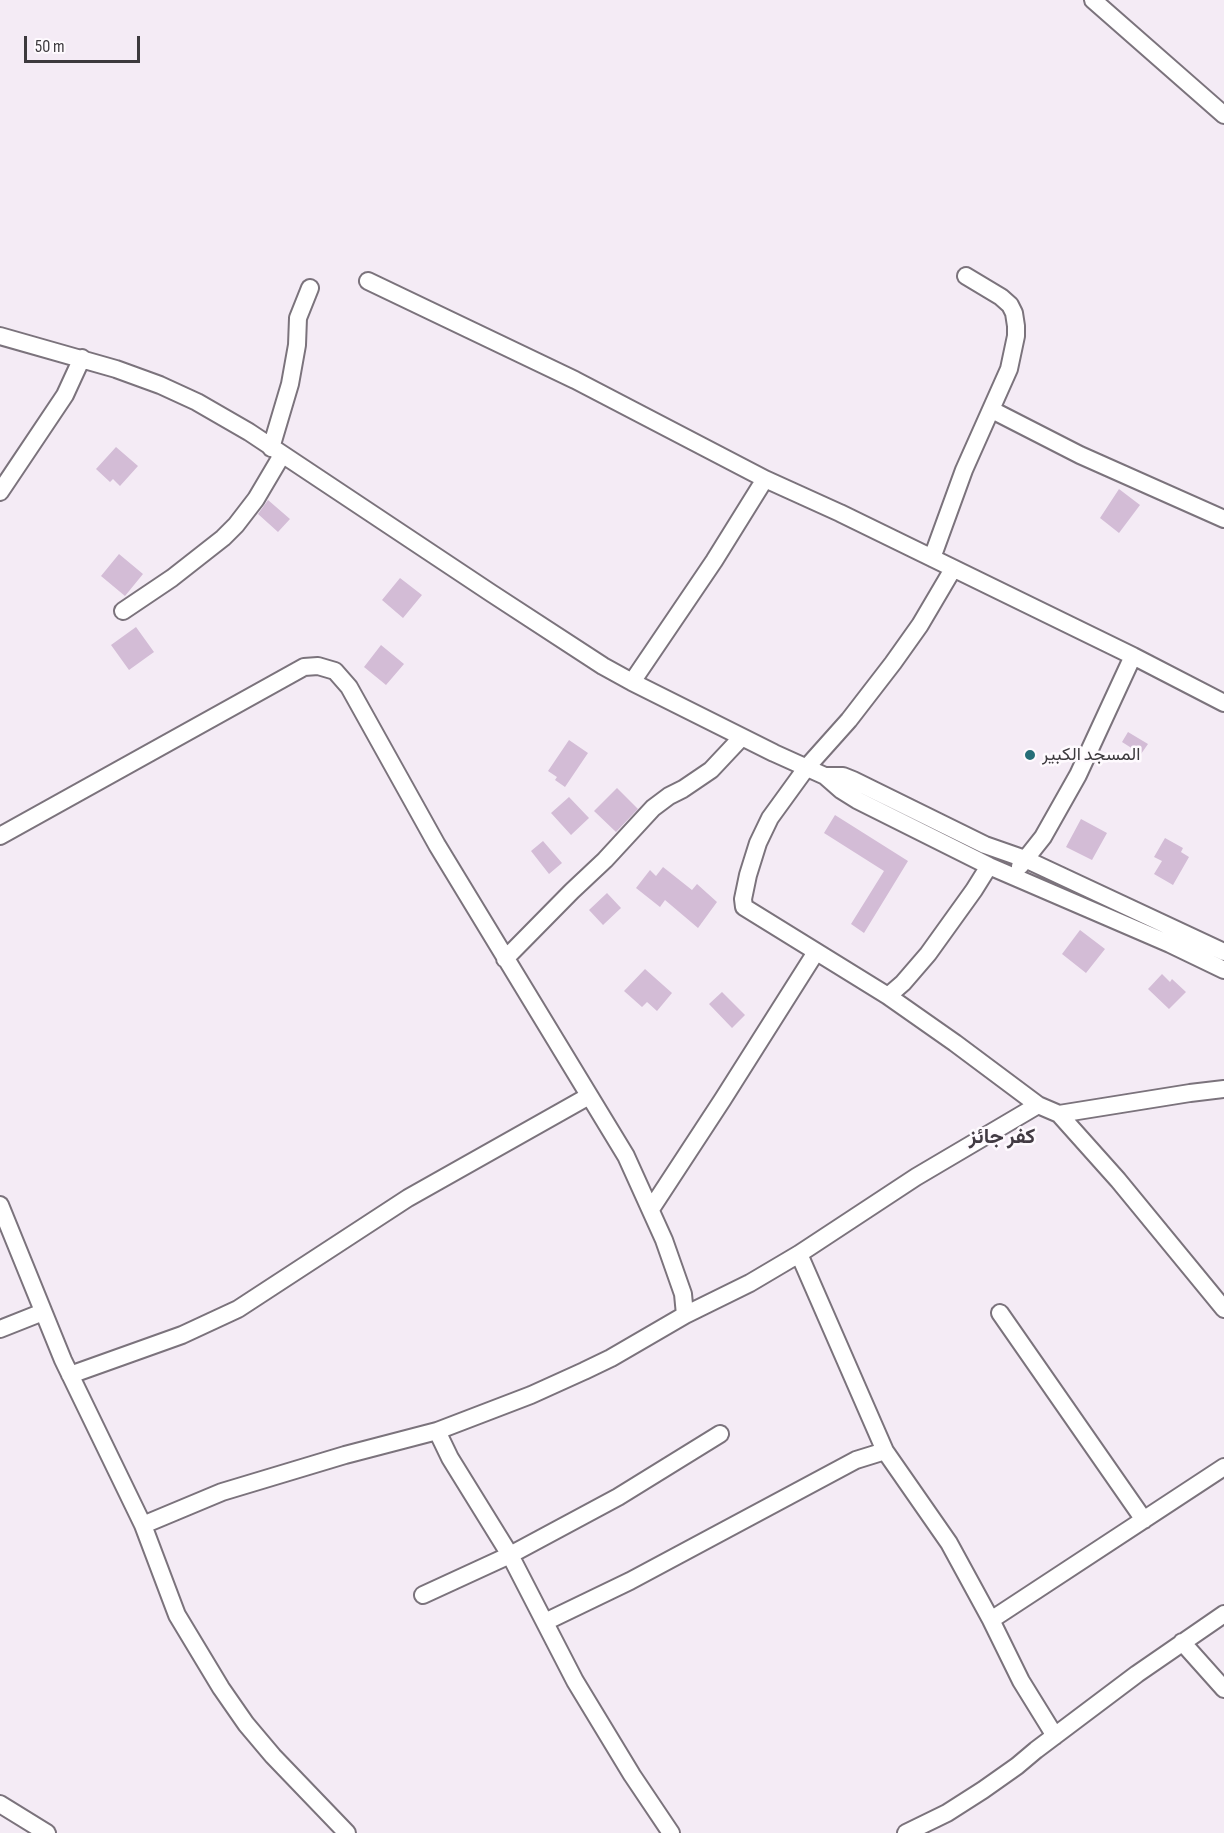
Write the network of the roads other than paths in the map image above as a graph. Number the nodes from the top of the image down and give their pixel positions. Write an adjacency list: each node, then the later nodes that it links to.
1 (1093, 0): 2 (street)
2 (1224, 115)
3 (966, 276): 8 (street)
4 (368, 281): 10 (street)
5 (310, 288): 9 (street)
6 (0, 336): 7 (street)
7 (82, 358): 9 (street); 11 (street)
8 (992, 410): 12 (street); 13 (street)
9 (276, 452): 15 (street); 17 (street)
10 (765, 479): 13 (street); 17 (street)
11 (0, 492)
12 (1224, 519)
13 (932, 558): 14 (street)
14 (953, 569): 16 (street); 20 (street)
15 (123, 611)
16 (1134, 656): 18 (street); 23 (street)
17 (632, 682): 19 (street)
18 (1224, 703)
19 (742, 737): 20 (street); 28 (street)
20 (807, 767): 21 (street); 26 (street)
21 (825, 776): 23 (street); 24 (street)
22 (0, 836): 28 (street)
23 (1025, 859): 25 (street); 27 (street)
24 (989, 866): 25 (street); 30 (street)
25 (1013, 875): 29 (street)
26 (816, 952): 30 (street); 36 (street)
27 (1224, 952)
28 (506, 959): 32 (street)
29 (1224, 970)
30 (888, 996): 33 (street)
31 (1224, 1089): 34 (street)
32 (589, 1096): 36 (street); 43 (street)
33 (1038, 1105): 34 (street); 37 (street)
34 (1059, 1114): 38 (street)
35 (0, 1205): 39 (street)
36 (651, 1209): 41 (street)
37 (799, 1254): 41 (street); 46 (street)
38 (1224, 1309)
39 (43, 1312): 42 (street); 43 (street)
40 (1000, 1312): 48 (street)
41 (686, 1315): 44 (street)
42 (0, 1329)
43 (70, 1375): 49 (street)
44 (437, 1431): 49 (street); 50 (street)
45 (720, 1434): 50 (street)
46 (885, 1451): 53 (street); 54 (street)
47 (1224, 1467): 48 (street)
48 (1144, 1520): 53 (street)
49 (143, 1525): 60 (street)
50 (510, 1555): 51 (street); 54 (street)
51 (423, 1595)
52 (1224, 1614): 55 (street)
53 (991, 1620): 57 (street)
54 (545, 1622): 61 (street)
55 (1182, 1642): 56 (street); 57 (street)
56 (1224, 1689)
57 (1055, 1736): 62 (street)
58 (0, 1804): 59 (street)
59 (47, 1833)
60 (347, 1833)
61 (671, 1833)
62 (906, 1833)

